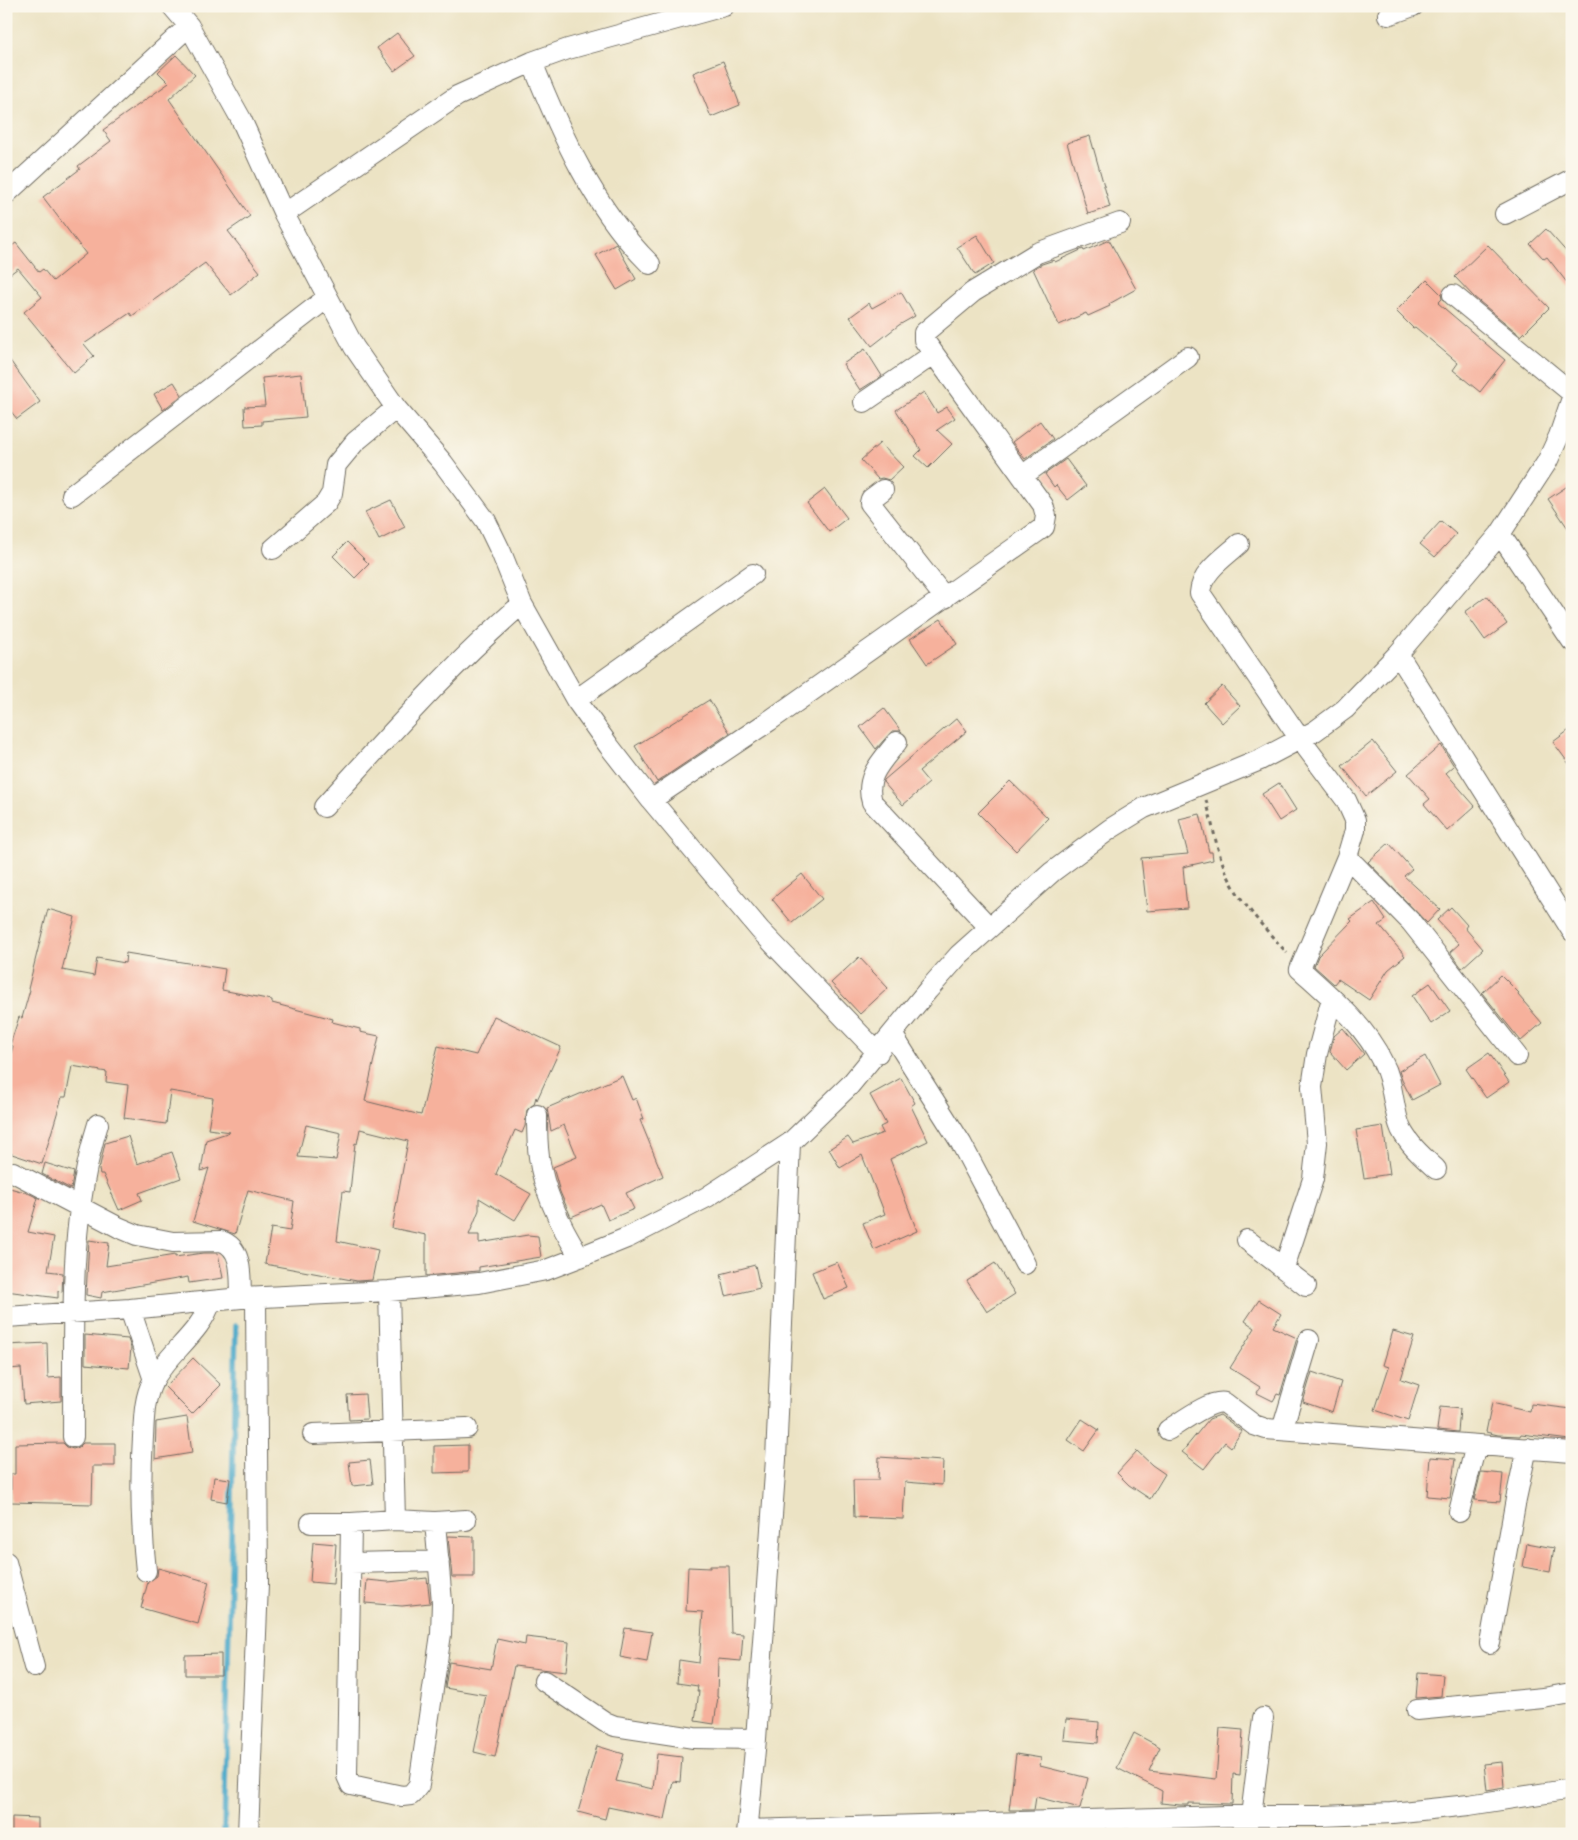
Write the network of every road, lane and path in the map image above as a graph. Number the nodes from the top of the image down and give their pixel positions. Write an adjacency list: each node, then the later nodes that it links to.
1 (172, 6): 5 (street)
2 (724, 6): 6 (street)
3 (1413, 6): 4 (street)
4 (1388, 15)
5 (189, 26): 8 (street); 9 (street)
6 (532, 62): 9 (street); 12 (street)
7 (1572, 179): 10 (street)
8 (6, 194)
9 (284, 214): 14 (street)
10 (1505, 214)
11 (1120, 223): 15 (street)
12 (650, 264)
13 (1453, 296): 17 (street)
14 (328, 298): 20 (street); 23 (street)
15 (934, 354): 19 (street); 21 (street)
16 (1188, 357): 21 (street)
17 (1572, 394)
18 (1572, 398): 24 (street)
19 (864, 402)
20 (396, 408): 26 (street); 29 (street)
21 (1022, 476): 28 (street)
22 (883, 490): 28 (street)
23 (72, 495)
24 (1500, 534): 30 (street); 31 (street)
25 (1239, 544): 33 (street)
26 (273, 549)
27 (752, 574): 32 (street)
28 (944, 598): 36 (street)
29 (522, 604): 32 (street); 37 (street)
30 (1572, 641)
31 (1398, 654): 33 (street); 40 (street)
32 (576, 700): 36 (street)
33 (1300, 739): 35 (street); 38 (street)
34 (897, 742): 39 (street)
35 (1202, 783): 39 (street); 41 (path)
36 (651, 800): 44 (street)
37 (324, 807)
38 (1347, 857): 41 (street); 45 (street)
39 (989, 927): 43 (street)
40 (1572, 931)
41 (1300, 969): 42 (street)
42 (1332, 998): 49 (street); 55 (street)
43 (892, 1034): 44 (street); 54 (street)
44 (878, 1053): 48 (street)
45 (1517, 1056)
46 (536, 1115): 53 (street)
47 (98, 1124): 51 (street)
48 (790, 1143): 53 (street); 90 (street)
49 (1436, 1169)
50 (13, 1172): 51 (street)
51 (80, 1206): 58 (street); 61 (street)
52 (1247, 1240): 55 (street)
53 (580, 1257): 57 (street)
54 (1025, 1264)
55 (1284, 1268): 56 (street)
56 (1306, 1286)
57 (389, 1291): 58 (street); 68 (street)
58 (248, 1298): 59 (street); 95 (street)
59 (212, 1301): 60 (street); 64 (street)
60 (130, 1308): 61 (street); 64 (street)
61 (74, 1312): 62 (street); 70 (street)
62 (6, 1317)
63 (1309, 1340): 67 (street)
64 (154, 1380): 83 (street)
65 (467, 1428): 68 (street)
66 (1168, 1430): 67 (street)
67 (1282, 1430): 71 (street)
68 (393, 1431): 69 (street); 75 (street)
69 (313, 1434)
70 (73, 1437)
71 (1476, 1445): 72 (street); 74 (street)
72 (1527, 1448): 73 (street); 84 (street)
73 (1572, 1452)
74 (1460, 1512)
75 (395, 1520): 77 (street); 78 (street)
76 (466, 1520): 78 (street)
77 (350, 1522): 79 (street); 82 (street)
78 (434, 1522): 80 (street)
79 (311, 1523)
80 (439, 1561): 82 (street); 82 (street)
81 (6, 1562): 85 (street)
82 (351, 1563)
83 (146, 1571)
84 (1490, 1643)
85 (34, 1667)
86 (544, 1681): 90 (street)
87 (1572, 1693): 88 (street)
88 (1416, 1710)
89 (1264, 1718): 92 (street)
90 (756, 1739): 94 (street)
91 (1572, 1789): 92 (street)
92 (1244, 1822): 93 (street)
93 (1102, 1826): 94 (street)
94 (748, 1832)
95 (248, 1834)

